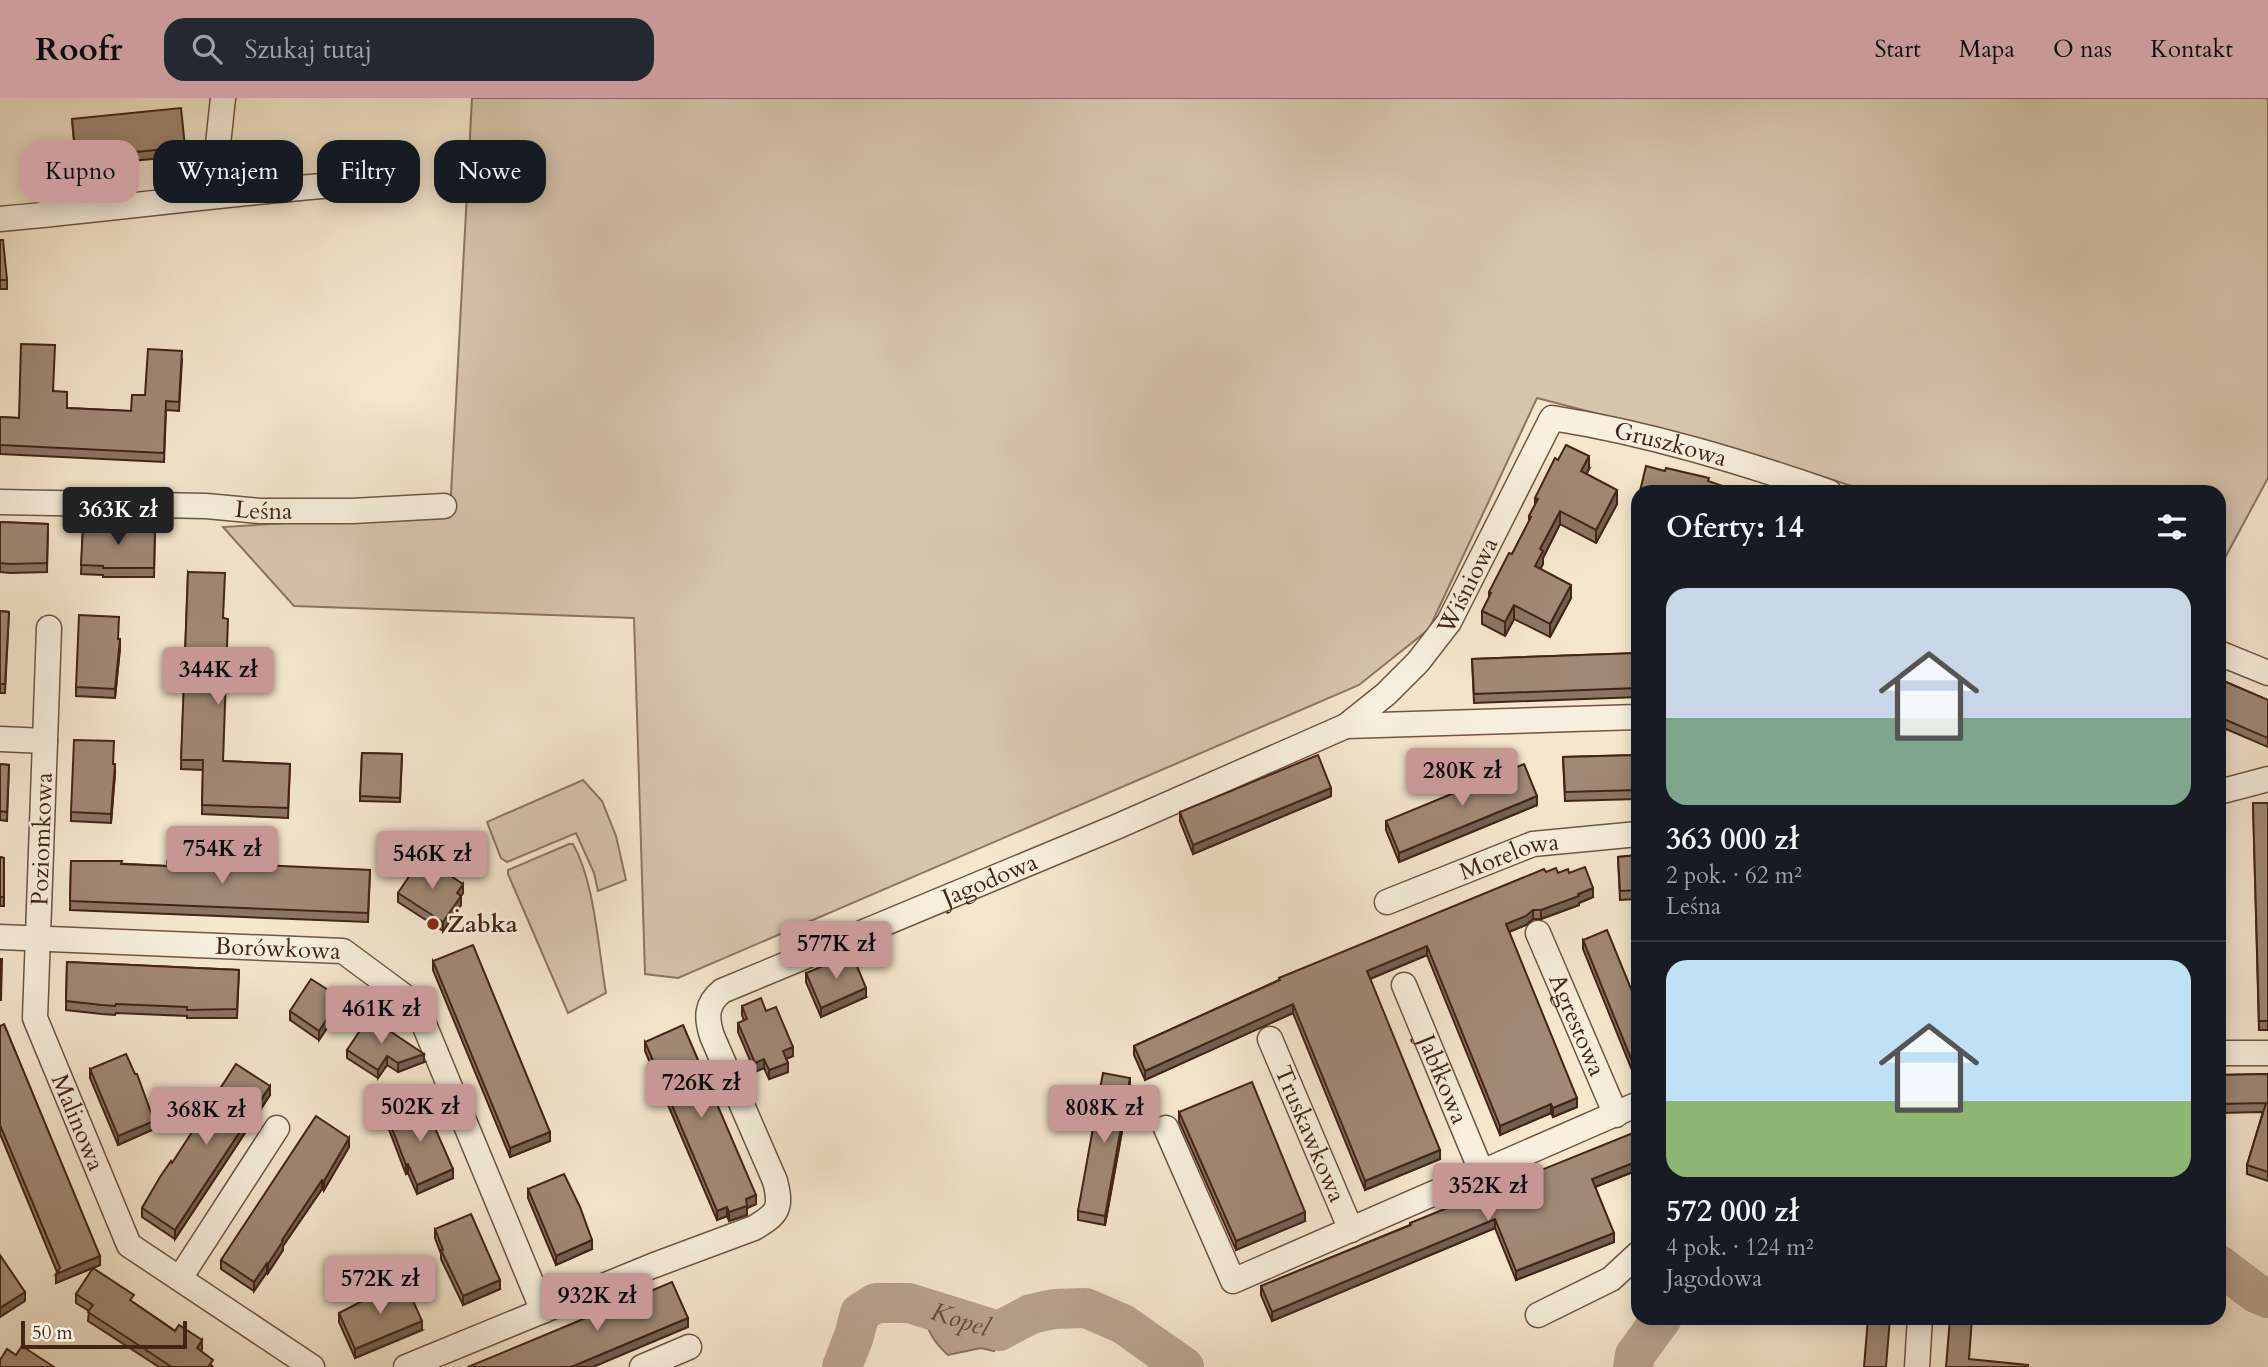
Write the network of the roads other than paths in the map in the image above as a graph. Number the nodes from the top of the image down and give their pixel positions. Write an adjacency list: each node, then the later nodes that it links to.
1 (223, 98): 2 (street)
2 (218, 140)
3 (153, 202): 4 (street)
4 (0, 219)
5 (1552, 418): 6 (street, Gruszkowa); 13 (street, Wiśniowa)
6 (1808, 485)
7 (0, 502): 8 (street, Leśna)
8 (444, 506)
9 (49, 628): 15 (street, Poziomkowa)
10 (2226, 656): 11 (street)
11 (2268, 673)
12 (1631, 717): 13 (street)
13 (1346, 726): 34 (street, Jagodowa)
14 (0, 739): 15 (street, Poziomkowa)
15 (45, 741): 22 (street, Poziomkowa)
16 (2268, 779): 17 (street)
17 (2226, 790)
18 (1631, 835): 19 (street, Morelowa)
19 (1387, 902)
20 (1538, 933): 27 (street, Agrestowa)
21 (0, 937): 22 (street, Borówkowa)
22 (39, 938): 33 (street, Malinowa); 34 (street, Borówkowa)
23 (1404, 985): 30 (street, Jabłkowa)
24 (1270, 1039): 31 (street, Truskawkowa)
25 (2226, 1053): 26 (street)
26 (2268, 1053)
27 (1627, 1110): 30 (street)
28 (277, 1128): 33 (street)
29 (1166, 1128): 31 (street)
30 (1482, 1173): 31 (street)
31 (1351, 1230)
32 (1631, 1260): 35 (street)
33 (180, 1278): 38 (street, Malinowa)
34 (543, 1311): 39 (street, Jagodowa)
35 (1538, 1315)
36 (1920, 1325): 41 (street)
37 (690, 1347): 40 (street)
38 (312, 1367)
39 (406, 1367)
40 (642, 1367)
41 (1917, 1367)

